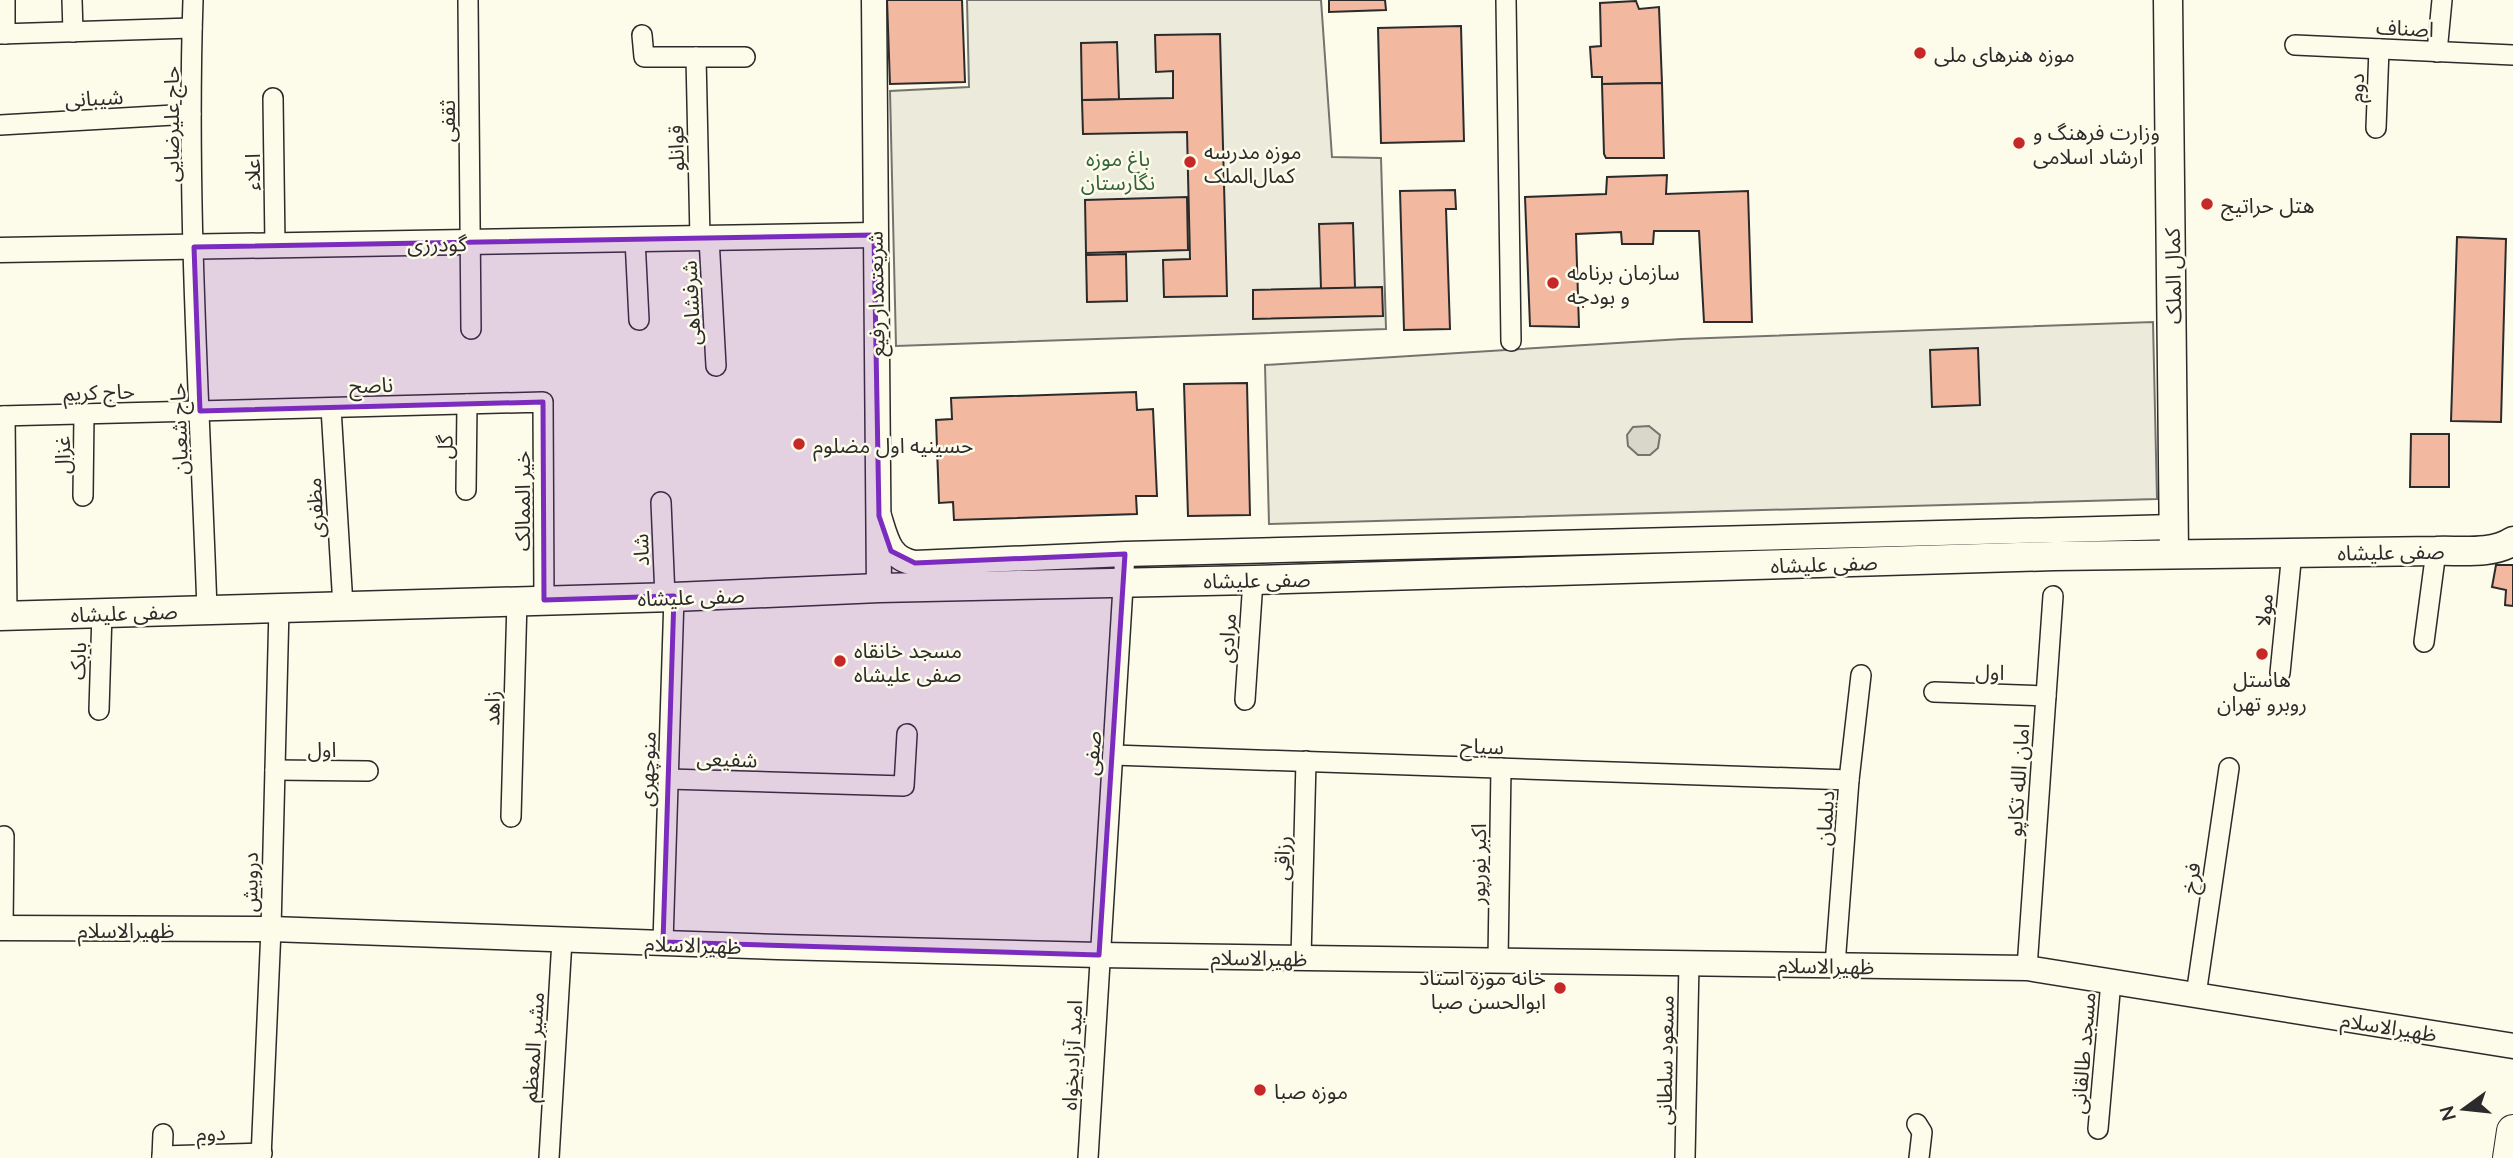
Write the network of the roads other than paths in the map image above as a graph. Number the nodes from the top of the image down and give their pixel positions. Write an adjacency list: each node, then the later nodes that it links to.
1 (5, 0): 11 (street)
2 (72, 0): 10 (street)
3 (193, 0): 9 (street, حاج علیرضایی)
4 (468, 0): 26 (street, ثقفی)
5 (874, 0): 23 (street, شریعتمدار رفیع)
6 (1506, 0): 32 (street)
7 (2168, 0): 44 (main road, کمال الملک)
8 (2442, 0): 15 (street)
9 (192, 28): 10 (street); 20 (street, حاج علیرضایی)
10 (74, 32): 11 (street)
11 (3, 34)
12 (642, 35): 17 (street)
13 (2295, 45): 14 (street, اصناف)
14 (2379, 49): 15 (street, اصناف); 22 (street, دوم)
15 (2437, 51): 16 (street, اصناف)
16 (2513, 55)
17 (696, 57): 18 (street); 24 (street, قوانلو)
18 (745, 57)
19 (274, 99): 27 (street, اعلاء)
20 (191, 114): 21 (street, شیبانی); 28 (street, حاج علیرضایی)
21 (0, 125)
22 (2376, 128)
23 (874, 235): 24 (street, گودرزی); 43 (street, شریعتمدار رفیع)
24 (704, 238): 25 (street, گودرزی); 33 (street, شرفشاهی)
25 (635, 239): 26 (street, گودرزی); 30 (street)
26 (470, 242): 27 (street, گودرزی); 31 (street, ثقفی)
27 (275, 246): 28 (street, گودرزی)
28 (194, 247): 29 (street, گودرزی); 37 (street, حاج شعبان)
29 (0, 250)
30 (639, 320)
31 (471, 329)
32 (1511, 341)
33 (716, 366)
34 (543, 402): 35 (street, ناصح); 53 (street, خیر الممالک)
35 (467, 404): 36 (street, ناصح); 40 (street, گل)
36 (331, 408): 37 (street, ناصح); 54 (street, مظفری)
37 (200, 411): 38 (street, حاج کریم); 56 (street, حاج شعبان)
38 (84, 414): 39 (street, حاج کریم); 41 (street, غزال)
39 (2, 416): 58 (street)
40 (466, 490)
41 (83, 496)
42 (661, 502): 52 (street, شاد)
43 (879, 516): 48 (street, صفی علیشاه); 50 (street, شریعتمدار رفیع)
44 (2174, 540): 47 (main road, صفی علیشاه); 48 (street, صفی علیشاه); 49 (main road, صفی علیشاه)
45 (2513, 541): 46 (main road, صفی علیشاه)
46 (2435, 551): 47 (main road, صفی علیشاه); 59 (street)
47 (2292, 552): 60 (street, مولا)
48 (1124, 568): 49 (main road, صفی علیشاه); 50 (main road, صفی علیشاه); 67 (street, صفی)
49 (1253, 580): 64 (street, مرادی)
50 (878, 588): 52 (main road, صفی علیشاه)
51 (2053, 596): 63 (street, امان الله تکاپو)
52 (670, 597): 53 (main road, صفی علیشاه); 73 (street, منوچهری)
53 (531, 601): 54 (main road, صفی علیشاه); 75 (street, زاهد)
54 (343, 606): 55 (main road, صفی علیشاه)
55 (279, 608): 56 (main road, صفی علیشاه); 71 (street, درویش)
56 (207, 610): 57 (main road, صفی علیشاه)
57 (102, 613): 58 (main road, صفی علیشاه); 65 (street, بابک)
58 (4, 616)
59 (2424, 642)
60 (2280, 673)
61 (1861, 675): 74 (street, دیلمان)
62 (1934, 692): 63 (street, اول)
63 (2046, 696): 86 (street, امان الله تکاپو)
64 (1245, 700)
65 (99, 710)
66 (907, 734): 73 (street, شفیعی)
67 (1114, 755): 68 (street, سیاح); 81 (street, صفی)
68 (1306, 761): 69 (street, سیاح); 82 (street, رزاقی)
69 (1501, 768): 74 (street, سیاح); 83 (street, اکبر نورپور)
70 (2229, 768): 88 (street, فرخ)
71 (275, 770): 72 (street, اول); 78 (street, درویش)
72 (368, 771)
73 (668, 779): 80 (street, منوچهری)
74 (1849, 780): 85 (street, دیلمان)
75 (511, 817)
76 (4, 836): 77 (street)
77 (1, 928): 78 (street, ظهیرالاسلام)
78 (271, 929): 79 (street, ظهیرالاسلام); 94 (street, درویش)
79 (562, 940): 80 (street, ظهیرالاسلام); 96 (street, مشیر المعظم)
80 (663, 942): 81 (street, ظهیرالاسلام)
81 (1099, 955): 82 (street, ظهیرالاسلام); 97 (street, امید آزادیخواه)
82 (1301, 958): 83 (street, ظهیرالاسلام)
83 (1498, 960): 84 (street, ظهیرالاسلام)
84 (1689, 962): 85 (street, ظهیرالاسلام); 98 (street, مسعود سلطانی)
85 (1835, 965): 86 (street, ظهیرالاسلام)
86 (2027, 968): 87 (street, ظهیرالاسلام)
87 (2111, 981): 88 (street, ظهیرالاسلام); 91 (street, مسجد طالقانی)
88 (2196, 995): 89 (street, ظهیرالاسلام)
89 (2513, 1046)
90 (1917, 1124): 99 (street)
91 (2098, 1129)
92 (2513, 1131): 100 (main road)
93 (163, 1134): 95 (street)
94 (262, 1155): 95 (street, دوم)
95 (162, 1157)
96 (549, 1158)
97 (1088, 1158)
98 (1685, 1158)
99 (1919, 1158)
100 (2509, 1158)

